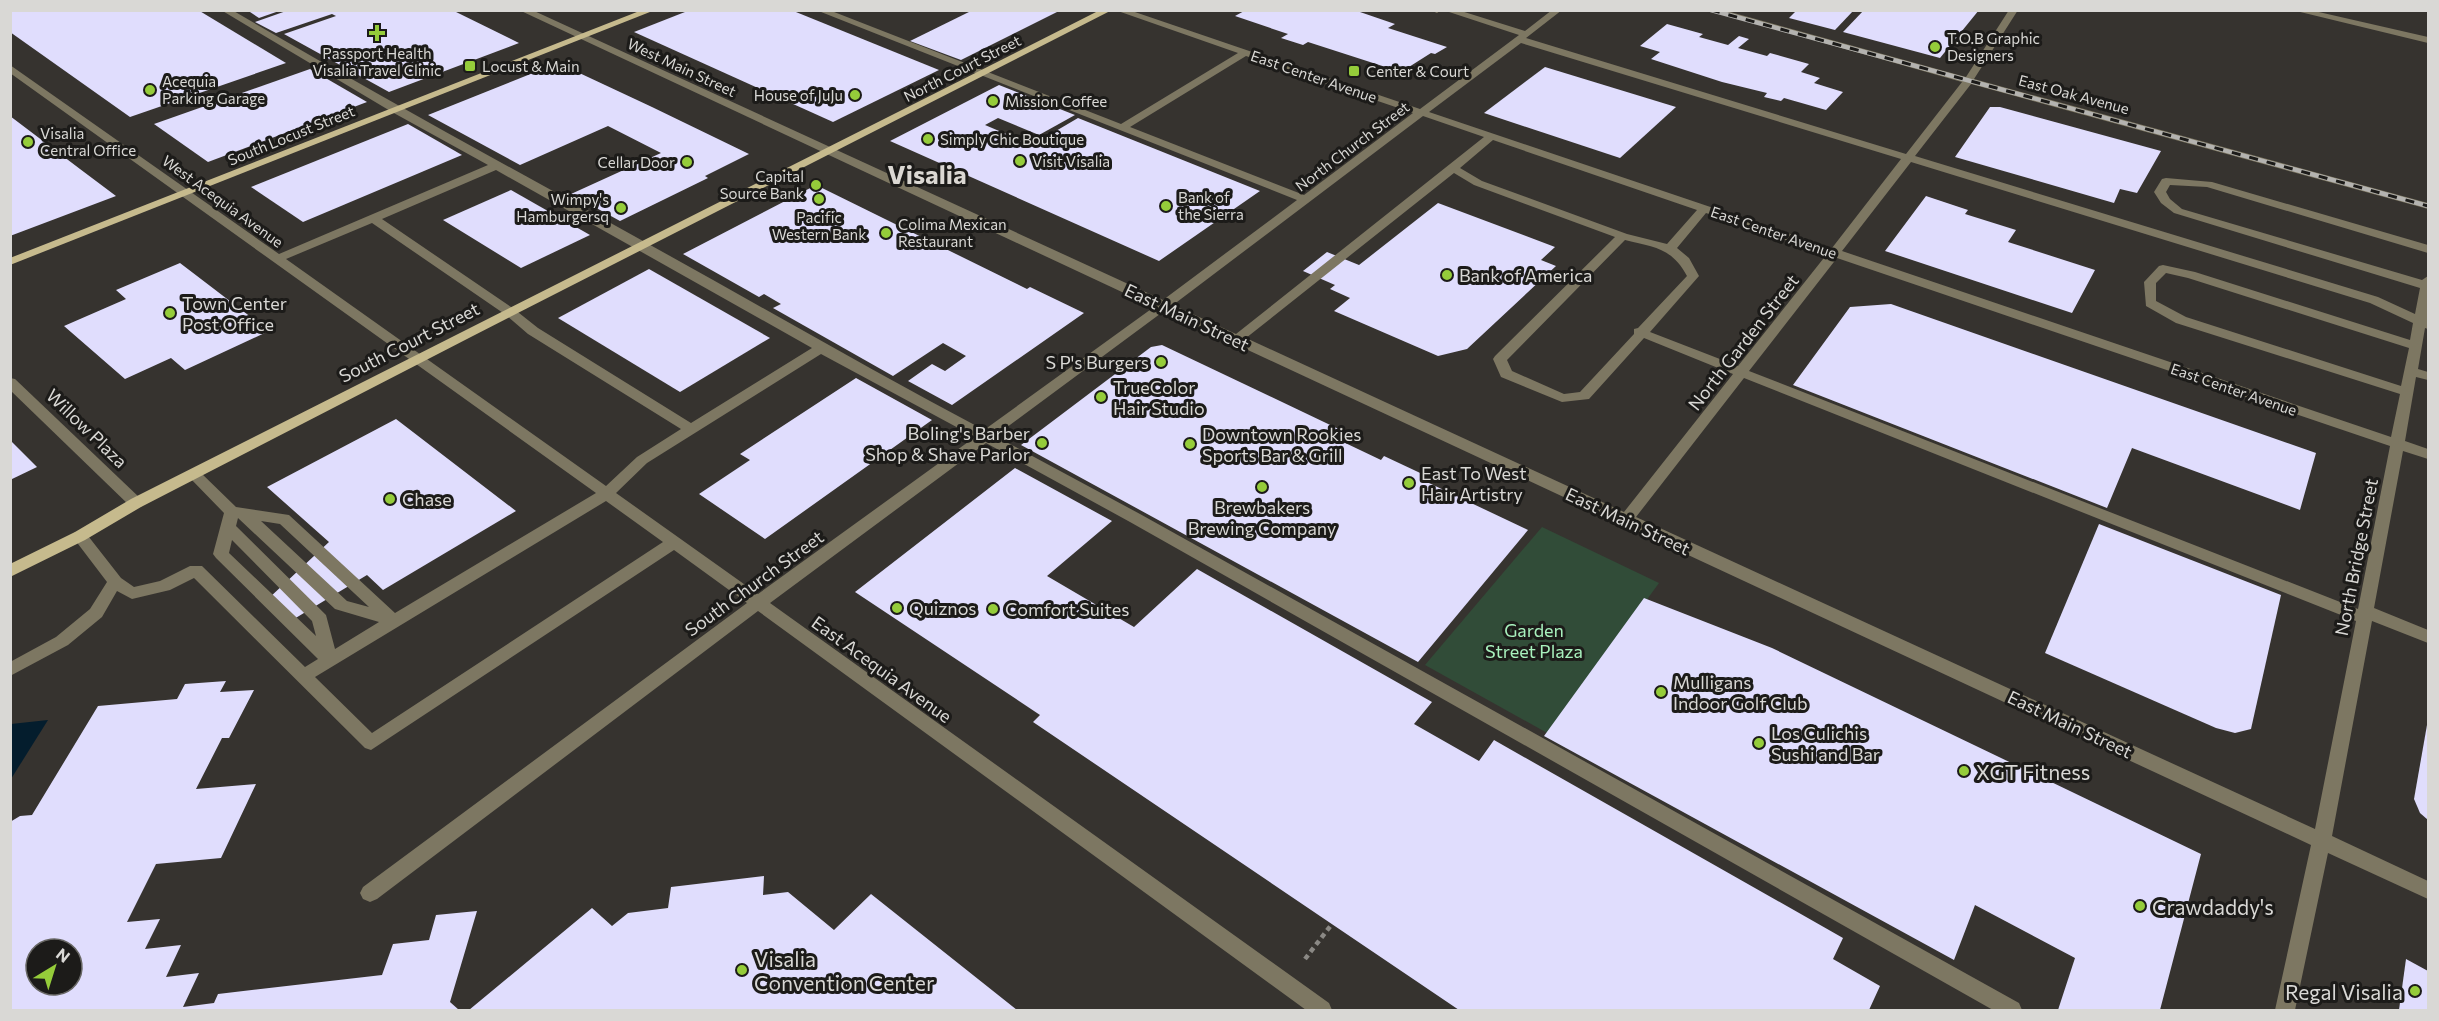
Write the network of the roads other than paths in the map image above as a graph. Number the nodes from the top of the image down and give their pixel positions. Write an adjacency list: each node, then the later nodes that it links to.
1 (225, 10): 21 (street)
2 (524, 10): 12 (street, West Main Street)
3 (651, 10): 12 (main road, South Locust Street)
4 (820, 10): 17 (street)
5 (1108, 10): 17 (main road, North Court Street)
6 (1119, 10): 15 (street, East Center Avenue)
7 (1448, 10): 13 (street)
8 (1558, 10): 13 (street, North Church Street)
9 (1711, 10): 19 (street, East Oak Avenue)
10 (2296, 10): 14 (street)
11 (2011, 11): 19 (street, North Garden Street)
12 (582, 37): 21 (main road, South Locust Street); 25 (street, West Main Street)
13 (1522, 37): 22 (street, North Church Street); 26 (street)
14 (2428, 40)
15 (1245, 52): 22 (street, East Center Avenue); 23 (street)
16 (10, 68): 18 (street, West Acequia Avenue)
17 (983, 74): 23 (street); 25 (main road, North Court Street)
18 (26, 80): 20 (street); 29 (street, West Acequia Avenue)
19 (1968, 81): 26 (street, North Garden Street); 31 (street, East Oak Avenue)
20 (10, 85)
21 (396, 110): 27 (street); 29 (main road, South Locust Street)
22 (1422, 113): 24 (street, East Center Avenue); 30 (street, North Church Street)
23 (1121, 128): 30 (street)
24 (1492, 136): 28 (street); 32 (street, East Center Avenue)
25 (828, 151): 35 (main road, South Court Street); 42 (street, East Main Street)
26 (1906, 159): 38 (street, North Garden Street); 44 (street)
27 (496, 166): 33 (street); 35 (street)
28 (1454, 168): 34 (street); 46 (street)
29 (184, 194): 39 (street, West Acequia Avenue); 40 (main road, South Locust Street)
30 (1306, 200): 42 (street, North Church Street)
31 (2428, 206)
32 (1704, 209): 36 (street); 38 (street, East Center Avenue)
33 (373, 218): 39 (street); 43 (street)
34 (1623, 236): 36 (street); 45 (street)
35 (641, 245): 43 (main road, South Court Street); 48 (street)
36 (1670, 248): 45 (street)
37 (2428, 249): 41 (street)
38 (1834, 253): 51 (street, North Garden Street); 57 (street, East Center Avenue)
39 (277, 260): 49 (street, West Acequia Avenue)
40 (10, 262)
41 (2428, 284): 44 (street, North Bridge Street)
42 (1163, 306): 46 (street, East Main Street); 56 (street, South Church Street)
43 (510, 312): 49 (main road, South Court Street); 55 (street)
44 (2425, 324): 47 (street, North Bridge Street)
45 (1639, 332): 51 (street)
46 (1236, 340): 63 (street, East Main Street)
47 (2416, 346): 50 (street, North Bridge Street); 54 (street)
48 (821, 348): 55 (street); 56 (street)
49 (418, 359): 59 (main road, South Court Street); 60 (street, East Acequia Avenue)
50 (2411, 370): 52 (street); 54 (street, North Bridge Street)
51 (1742, 373): 63 (street, North Garden Street); 69 (street)
52 (2428, 376)
53 (10, 382): 61 (street, Willow Plaza)
54 (2407, 392): 57 (street, North Bridge Street)
55 (692, 430): 60 (street)
56 (987, 436): 68 (street, South Church Street); 79 (street)
57 (2397, 444): 58 (street, East Center Avenue); 69 (street, North Bridge Street)
58 (2428, 454)
59 (194, 474): 61 (main road, South Court Street); 62 (street)
60 (606, 494): 65 (street, East Acequia Avenue); 70 (street)
61 (136, 503): 64 (main road, South Court Street)
62 (234, 517): 70 (street); 70 (street); 72 (street); 72 (street)
63 (1626, 520): 75 (street, East Main Street)
64 (80, 536): 66 (main road, South Court Street); 67 (street)
65 (674, 542): 68 (street, East Acequia Avenue); 74 (street)
66 (10, 571)
67 (115, 582): 73 (street); 74 (street)
68 (758, 603): 77 (street, South Church Street); 78 (street, East Acequia Avenue)
69 (2364, 615): 71 (street); 75 (street, North Bridge Street)
70 (394, 621): 72 (street)
71 (2428, 637)
72 (329, 659): 74 (street)
73 (10, 670)
74 (303, 676)
75 (2322, 841): 76 (street, East Main Street); 80 (street, North Bridge Street)
76 (2428, 890)
77 (370, 893)
78 (1323, 1011)
79 (2012, 1011)
80 (2285, 1011)

